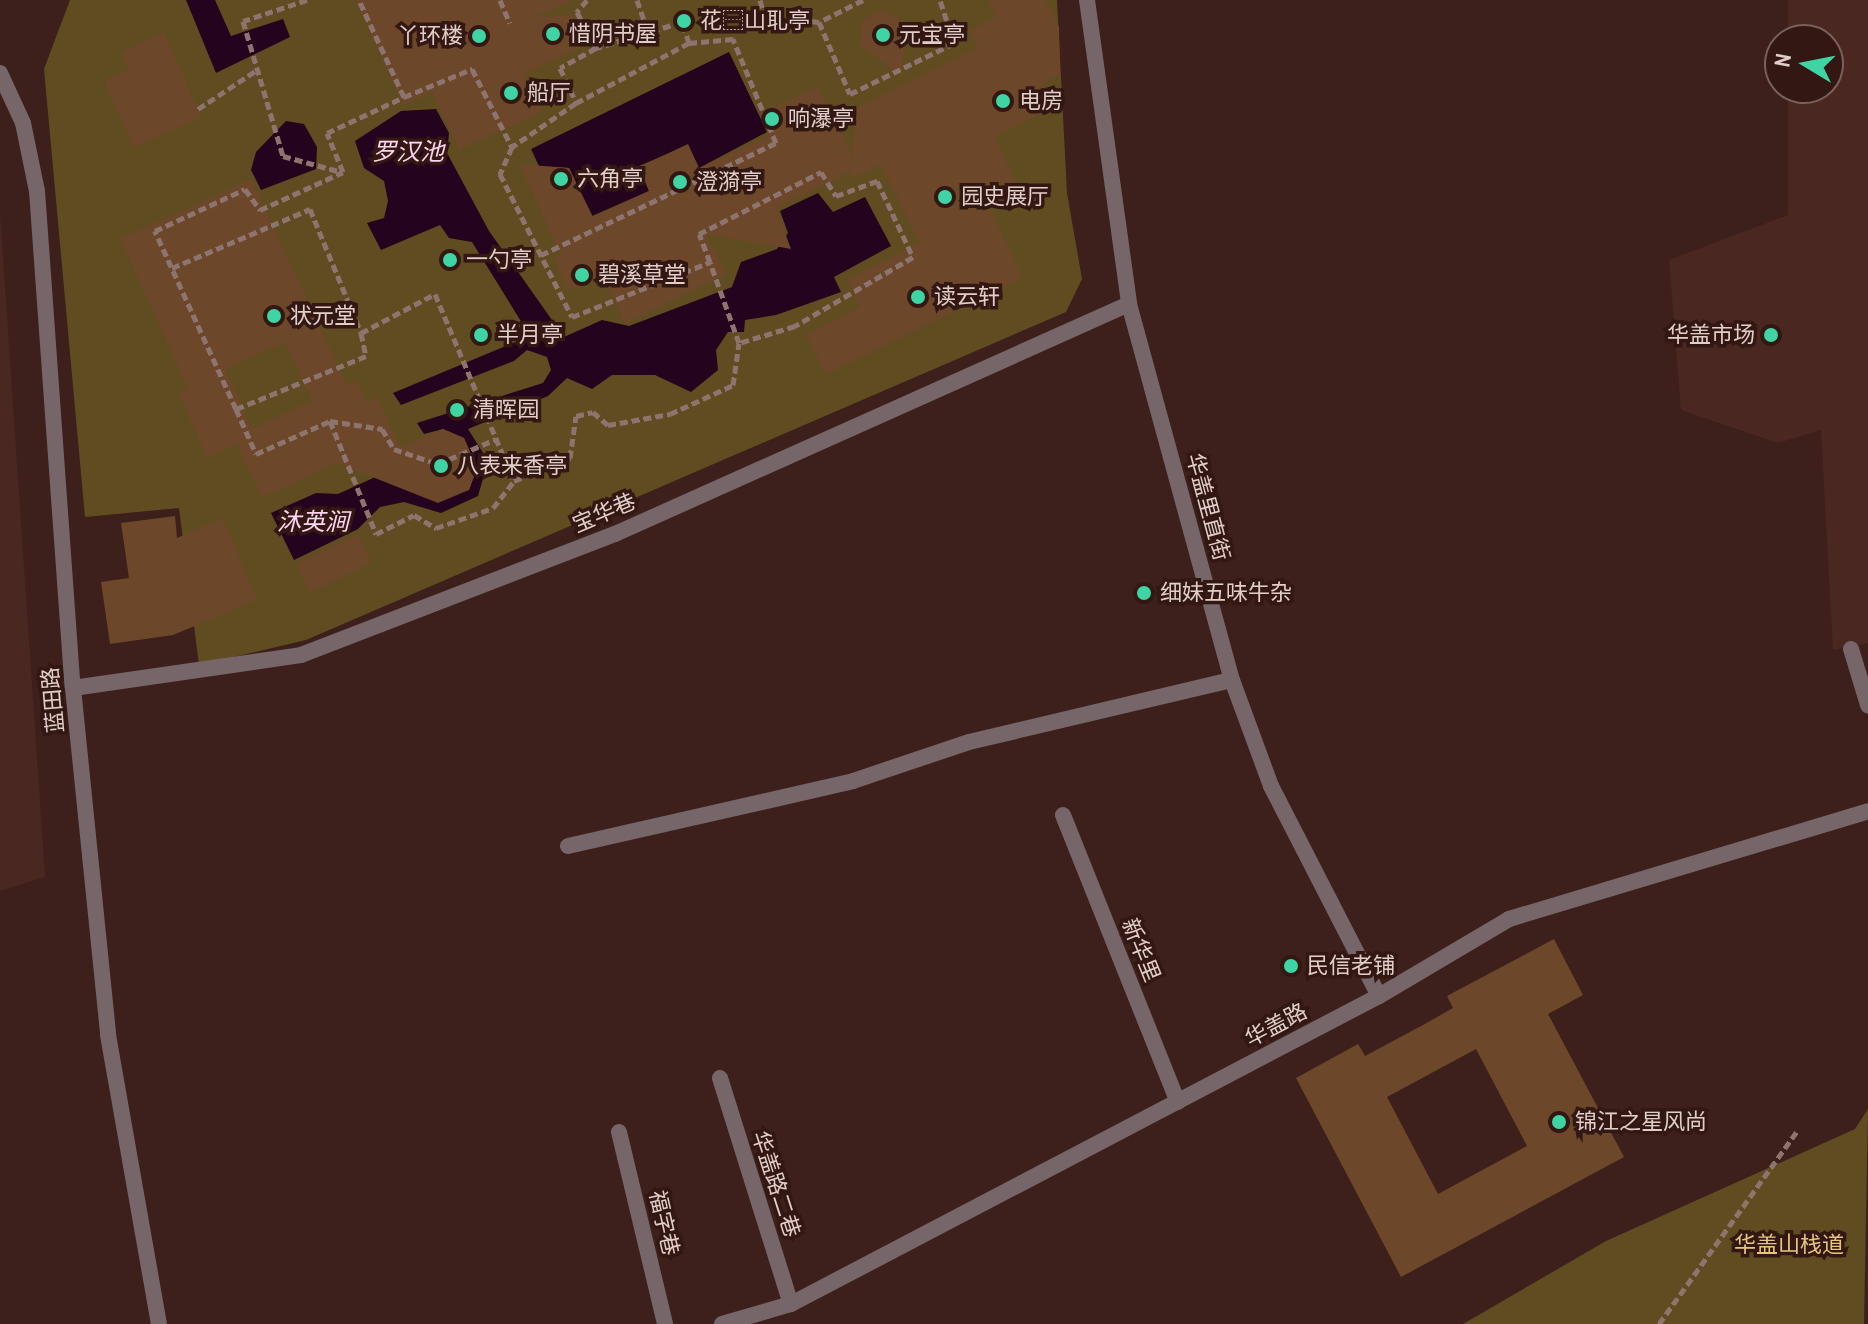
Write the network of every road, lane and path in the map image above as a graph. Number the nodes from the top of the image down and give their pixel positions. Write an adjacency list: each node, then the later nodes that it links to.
1 (307, 0): 15 (path)
2 (359, 0): 17 (path)
3 (500, 0): 11 (path)
4 (587, 0): 14 (path)
5 (637, 0): 12 (path)
6 (760, 0): 10 (path)
7 (863, 0): 10 (path)
8 (940, 0): 10 (path)
9 (1087, 0): 25 (street, 华盖里直街)
10 (819, 22)
11 (510, 23)
12 (648, 32): 13 (path); 14 (path)
13 (689, 43): 18 (path); 22 (path)
14 (596, 48): 18 (path)
15 (257, 70): 19 (path); 21 (path)
16 (0, 73): 34 (street, 蓝田路)
17 (404, 97): 20 (path); 21 (path)
18 (576, 103): 20 (path)
19 (198, 109)
20 (512, 147): 22 (path)
21 (343, 172): 24 (path)
22 (541, 255): 23 (path)
23 (710, 262): 27 (path); 27 (path)
24 (172, 268): 26 (path); 28 (path)
25 (1129, 304): 33 (street, 华盖里直街); 34 (street, 宝华巷)
26 (361, 333): 28 (path); 30 (path)
27 (739, 343): 31 (path)
28 (236, 409): 29 (path)
29 (330, 421): 30 (path); 31 (path)
30 (496, 439): 31 (path)
31 (514, 481)
32 (1851, 649): 35 (street)
33 (1232, 680): 38 (street); 39 (street, 华盖里直街)
34 (73, 688): 45 (street, 蓝田路)
35 (1868, 705)
36 (1868, 811): 39 (street, 华盖路)
37 (1063, 815): 41 (street, 新华里)
38 (568, 846)
39 (1379, 996): 41 (street, 华盖路)
40 (720, 1078): 44 (street, 华盖路二巷)
41 (1178, 1102): 44 (street, 华盖路)
42 (1798, 1130): 48 (path)
43 (619, 1132): 46 (street, 福字巷)
44 (791, 1304): 47 (street, 华盖路)
45 (159, 1324)
46 (665, 1324)
47 (722, 1324)
48 (1659, 1324)

